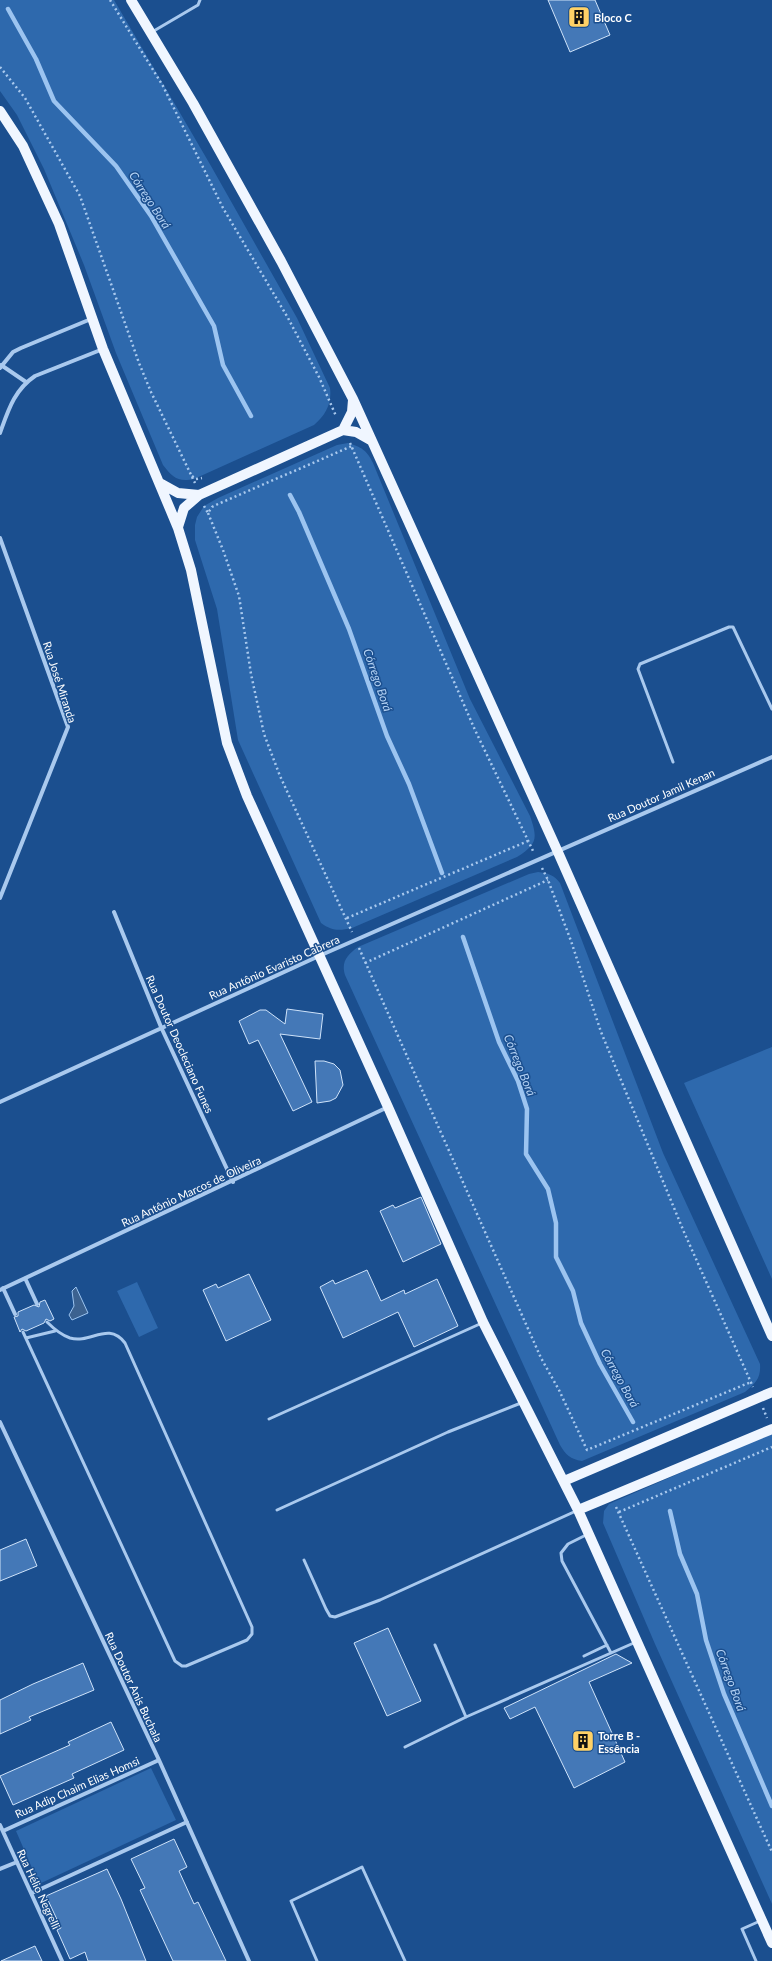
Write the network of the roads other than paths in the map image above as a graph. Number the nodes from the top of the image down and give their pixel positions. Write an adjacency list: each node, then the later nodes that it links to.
1 (131, 0): 3 (main road)
2 (200, 0): 3 (lane)
3 (150, 33): 9 (main road)
4 (0, 111): 5 (main road)
5 (91, 319): 6 (main road); 7 (street)
6 (103, 349): 8 (street); 13 (main road)
7 (1, 366): 8 (street)
8 (26, 382): 11 (street)
9 (353, 399): 10 (main road); 12 (main road)
10 (343, 430): 12 (main road); 14 (main road)
11 (0, 433)
12 (373, 443): 20 (main road)
13 (160, 483): 14 (main road); 15 (main road)
14 (199, 495): 15 (main road)
15 (178, 528): 23 (main road)
16 (0, 538): 21 (street, Rua José Miranda)
17 (772, 709): 19 (lane)
18 (772, 756): 20 (street, Rua Doutor Jamil Kenan)
19 (673, 762)
20 (557, 850): 23 (street, Rua Antônio Evaristo Cabrera); 36 (main road)
21 (0, 898)
22 (114, 912): 24 (street, Rua Doutor Deocleciano Funes)
23 (319, 956): 24 (street, Rua Antônio Evaristo Cabrera); 26 (main road)
24 (162, 1027): 25 (street, Rua Antônio Evaristo Cabrera); 27 (street, Rua Doutor Deocleciano Funes)
25 (0, 1102)
26 (388, 1107): 27 (street, Rua Antônio Marcos de Oliveira); 33 (main road)
27 (233, 1182): 28 (street, Rua Antônio Marcos de Oliveira)
28 (25, 1278): 29 (street, Rua Antônio Marcos de Oliveira); 30 (street)
29 (2, 1289): 31 (street)
30 (37, 1304)
31 (15, 1314)
32 (47, 1322): 34 (lane)
33 (484, 1322): 39 (main road); 40 (lane)
34 (55, 1331): 37 (lane); 37 (lane)
35 (23, 1332): 37 (lane)
36 (772, 1336)
37 (26, 1338)
38 (772, 1392): 43 (main road)
39 (525, 1402): 43 (main road); 44 (lane)
40 (269, 1419)
41 (0, 1422): 55 (street, Rua Doutor Anis Buchala)
42 (771, 1426): 45 (main road)
43 (564, 1481): 45 (main road)
44 (277, 1510)
45 (578, 1510): 46 (main road); 47 (lane)
46 (589, 1534): 48 (main road); 50 (lane)
47 (304, 1560)
48 (637, 1642): 51 (lane); 62 (main road)
49 (435, 1645): 53 (lane)
50 (607, 1645): 51 (lane); 52 (lane)
51 (611, 1653): 53 (lane)
52 (584, 1656)
53 (466, 1718): 54 (lane)
54 (406, 1747)
55 (159, 1760): 56 (street, Rua Doutor Anis Buchala); 58 (street, Rua Adip Chaim Elias Homsi)
56 (187, 1822): 61 (street); 65 (street, Rua Doutor Anis Buchala)
57 (0, 1825): 58 (street, Rua Hélio Negrelli)
58 (3, 1831): 59 (street, Rua Hélio Negrelli)
59 (17, 1862): 60 (street); 61 (street, Rua Hélio Negrelli)
60 (0, 1869)
61 (32, 1893): 64 (street, Rua Hélio Negrelli)
62 (761, 1920): 63 (main road); 68 (lane)
63 (772, 1943)
64 (62, 1961)
65 (249, 1961)
66 (317, 1961): 67 (lane)
67 (405, 1961)
68 (756, 1961)

